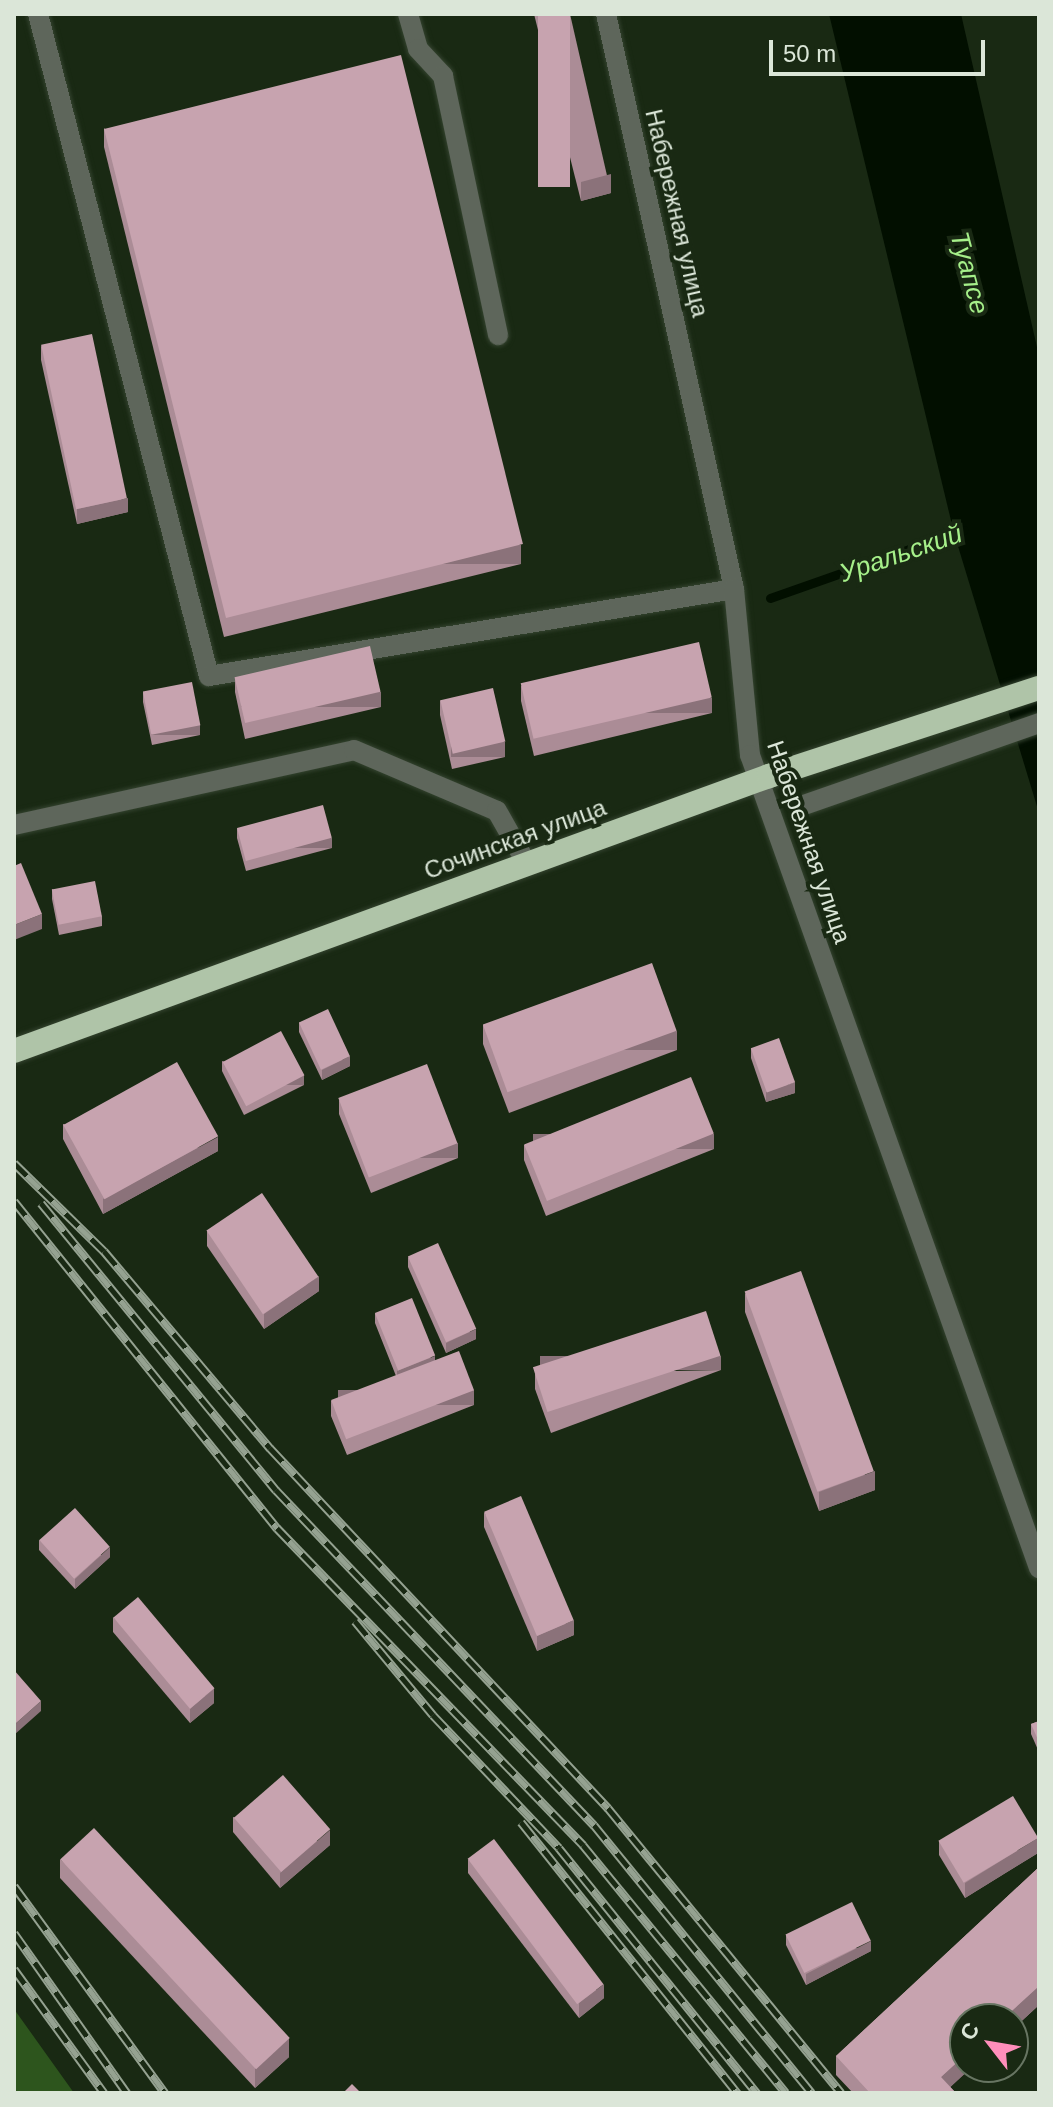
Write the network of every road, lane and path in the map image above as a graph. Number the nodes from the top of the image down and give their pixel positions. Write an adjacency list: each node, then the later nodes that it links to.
1 (38, 14): 5 (street)
2 (408, 14): 4 (street)
3 (606, 14): 5 (street, Набережная улица)
4 (498, 335)
5 (734, 589): 8 (street, Набережная улица)
6 (1039, 688): 8 (highway, Сочинская улица)
7 (1039, 723): 9 (street)
8 (764, 778): 11 (highway, Сочинская улица); 13 (street, Набережная улица)
9 (801, 806)
10 (14, 825): 11 (street)
11 (527, 864): 12 (highway, Сочинская улица)
12 (14, 1051)
13 (1039, 1568)

